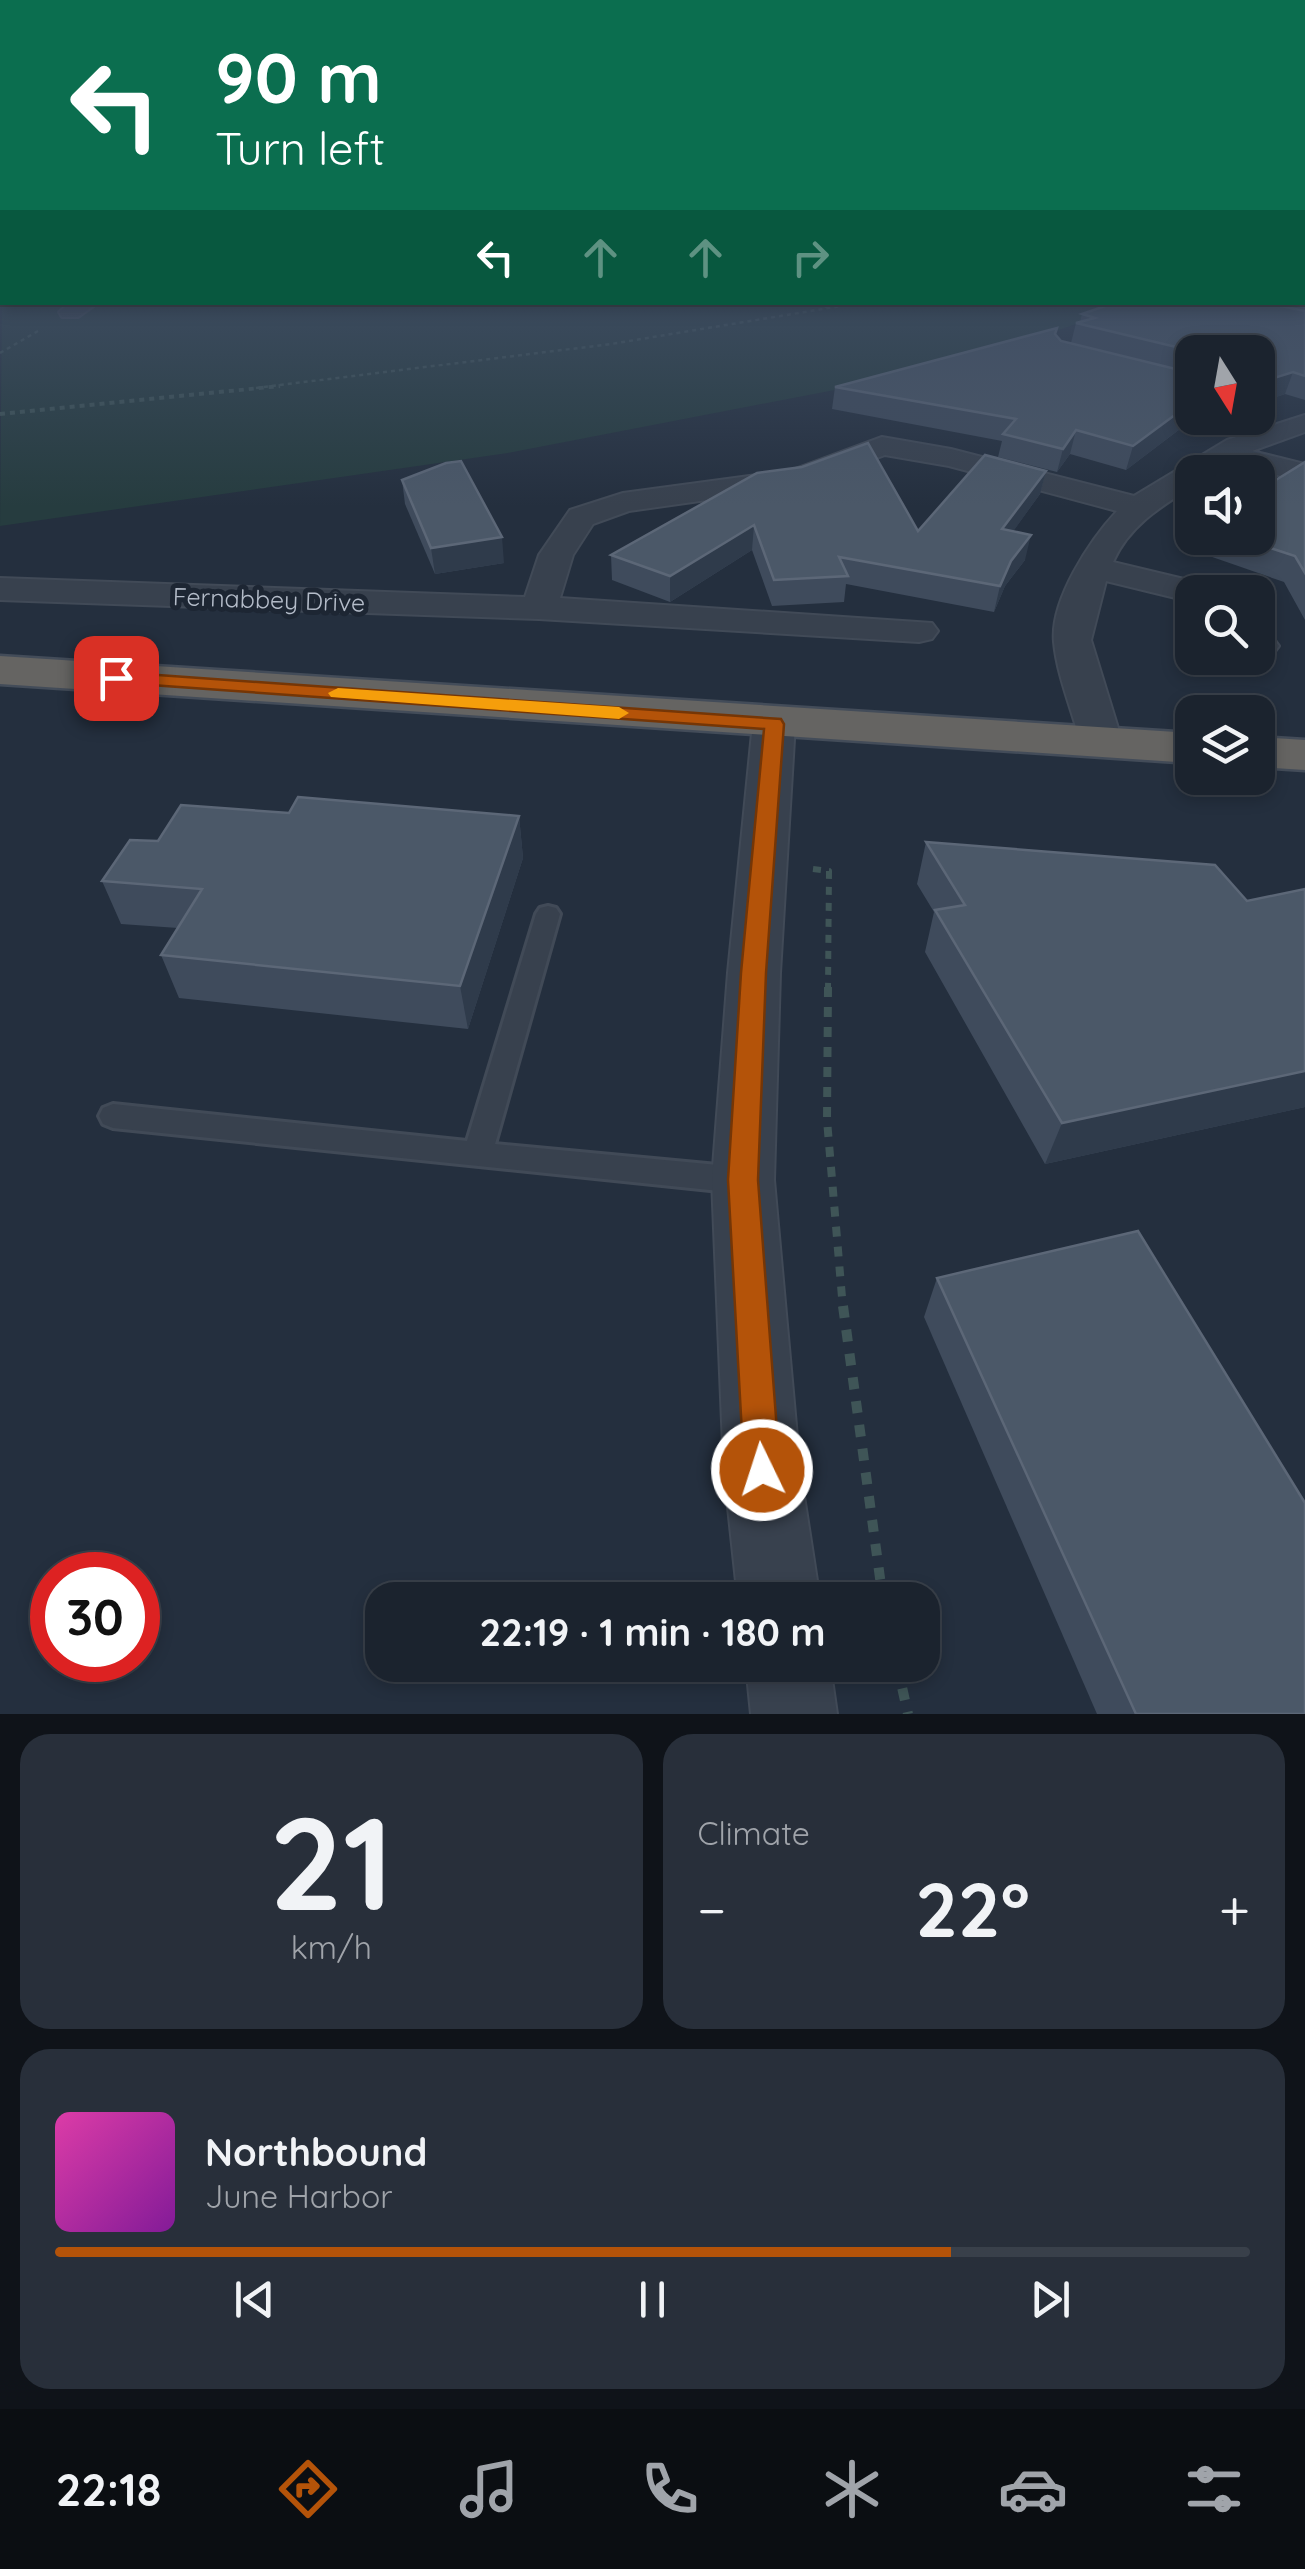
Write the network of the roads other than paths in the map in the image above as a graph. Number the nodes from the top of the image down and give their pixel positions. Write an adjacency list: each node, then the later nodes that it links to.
1 (1275, 409): 2 (street)
2 (1305, 423): 3 (street)
3 (1227, 453): 4 (street); 5 (street)
4 (1224, 455)
5 (1305, 473)
6 (1175, 485): 7 (street)
7 (1138, 507): 8 (street); 11 (street)
8 (1094, 568): 9 (street); 15 (street)
9 (1175, 587)
10 (0, 589): 11 (street, Fernabbey Drive)
11 (539, 608): 12 (street, Fernabbey Drive)
12 (919, 631)
13 (0, 670): 14 (highway)
14 (774, 724): 15 (highway); 22 (street)
15 (1101, 742): 16 (highway)
16 (1175, 747)
17 (1275, 753): 18 (highway)
18 (1305, 755)
19 (548, 914): 21 (lane)
20 (113, 1116): 21 (lane)
21 (476, 1155): 22 (lane)
22 (743, 1180): 23 (street)
23 (777, 1582)
24 (790, 1682): 25 (street)
25 (794, 1714)

